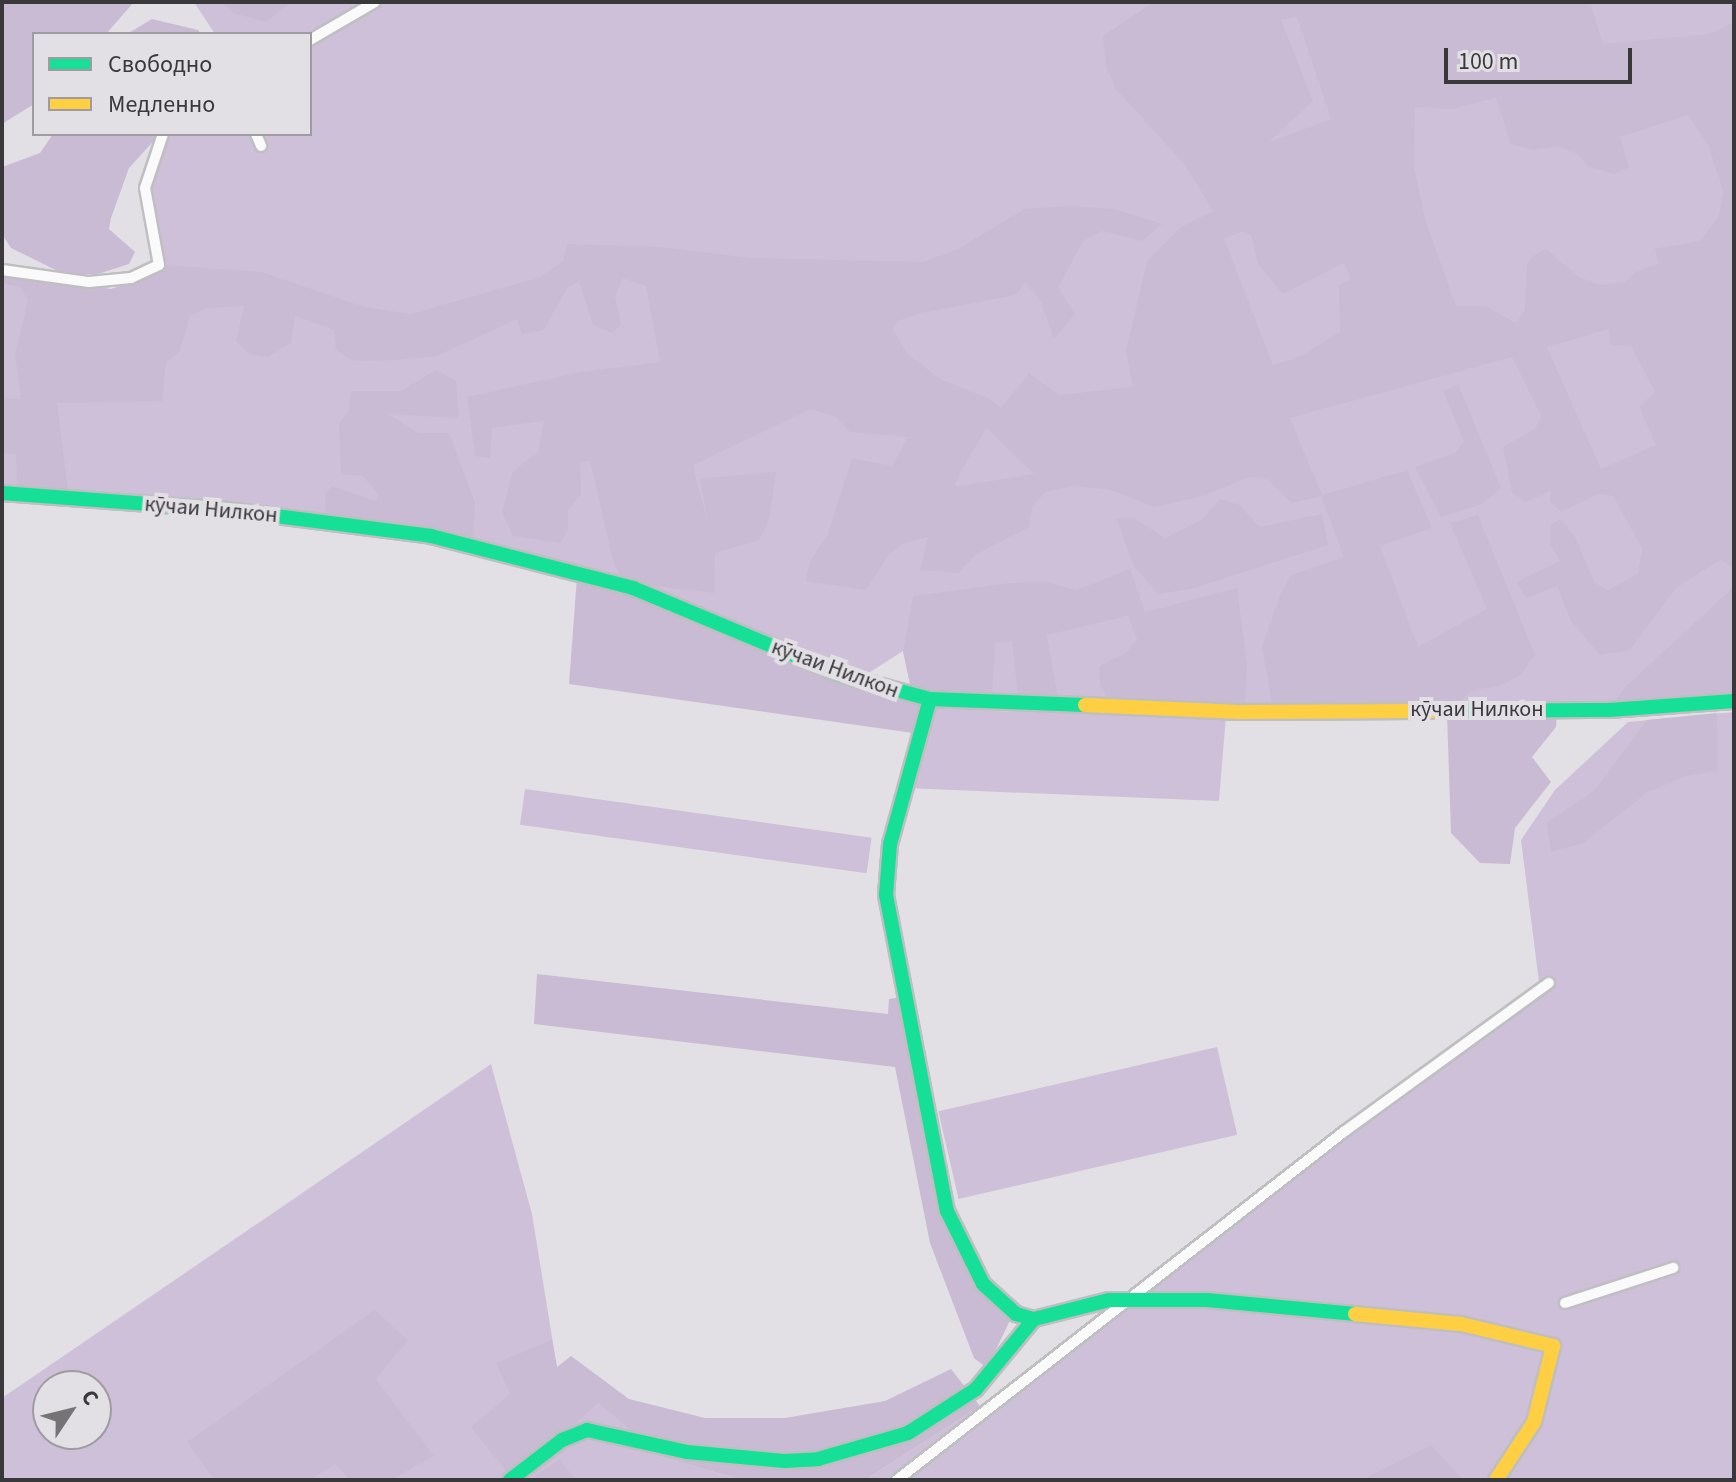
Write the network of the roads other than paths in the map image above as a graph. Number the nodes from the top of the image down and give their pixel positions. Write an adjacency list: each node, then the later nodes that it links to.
1 (375, 2): 2 (street)
2 (312, 39)
3 (162, 136): 6 (street)
4 (257, 136): 5 (street)
5 (261, 146)
6 (2, 270)
7 (2, 493): 8 (street, кӯчаи Нилкон)
8 (930, 699): 9 (street, кӯчаи Нилкон); 14 (street)
9 (1734, 701)
10 (1549, 983): 12 (street)
11 (1673, 1268): 13 (street)
12 (1130, 1299): 14 (street); 16 (street); 17 (street)
13 (1565, 1303)
14 (1034, 1319): 15 (street)
15 (510, 1480)
16 (897, 1480)
17 (1496, 1480)

